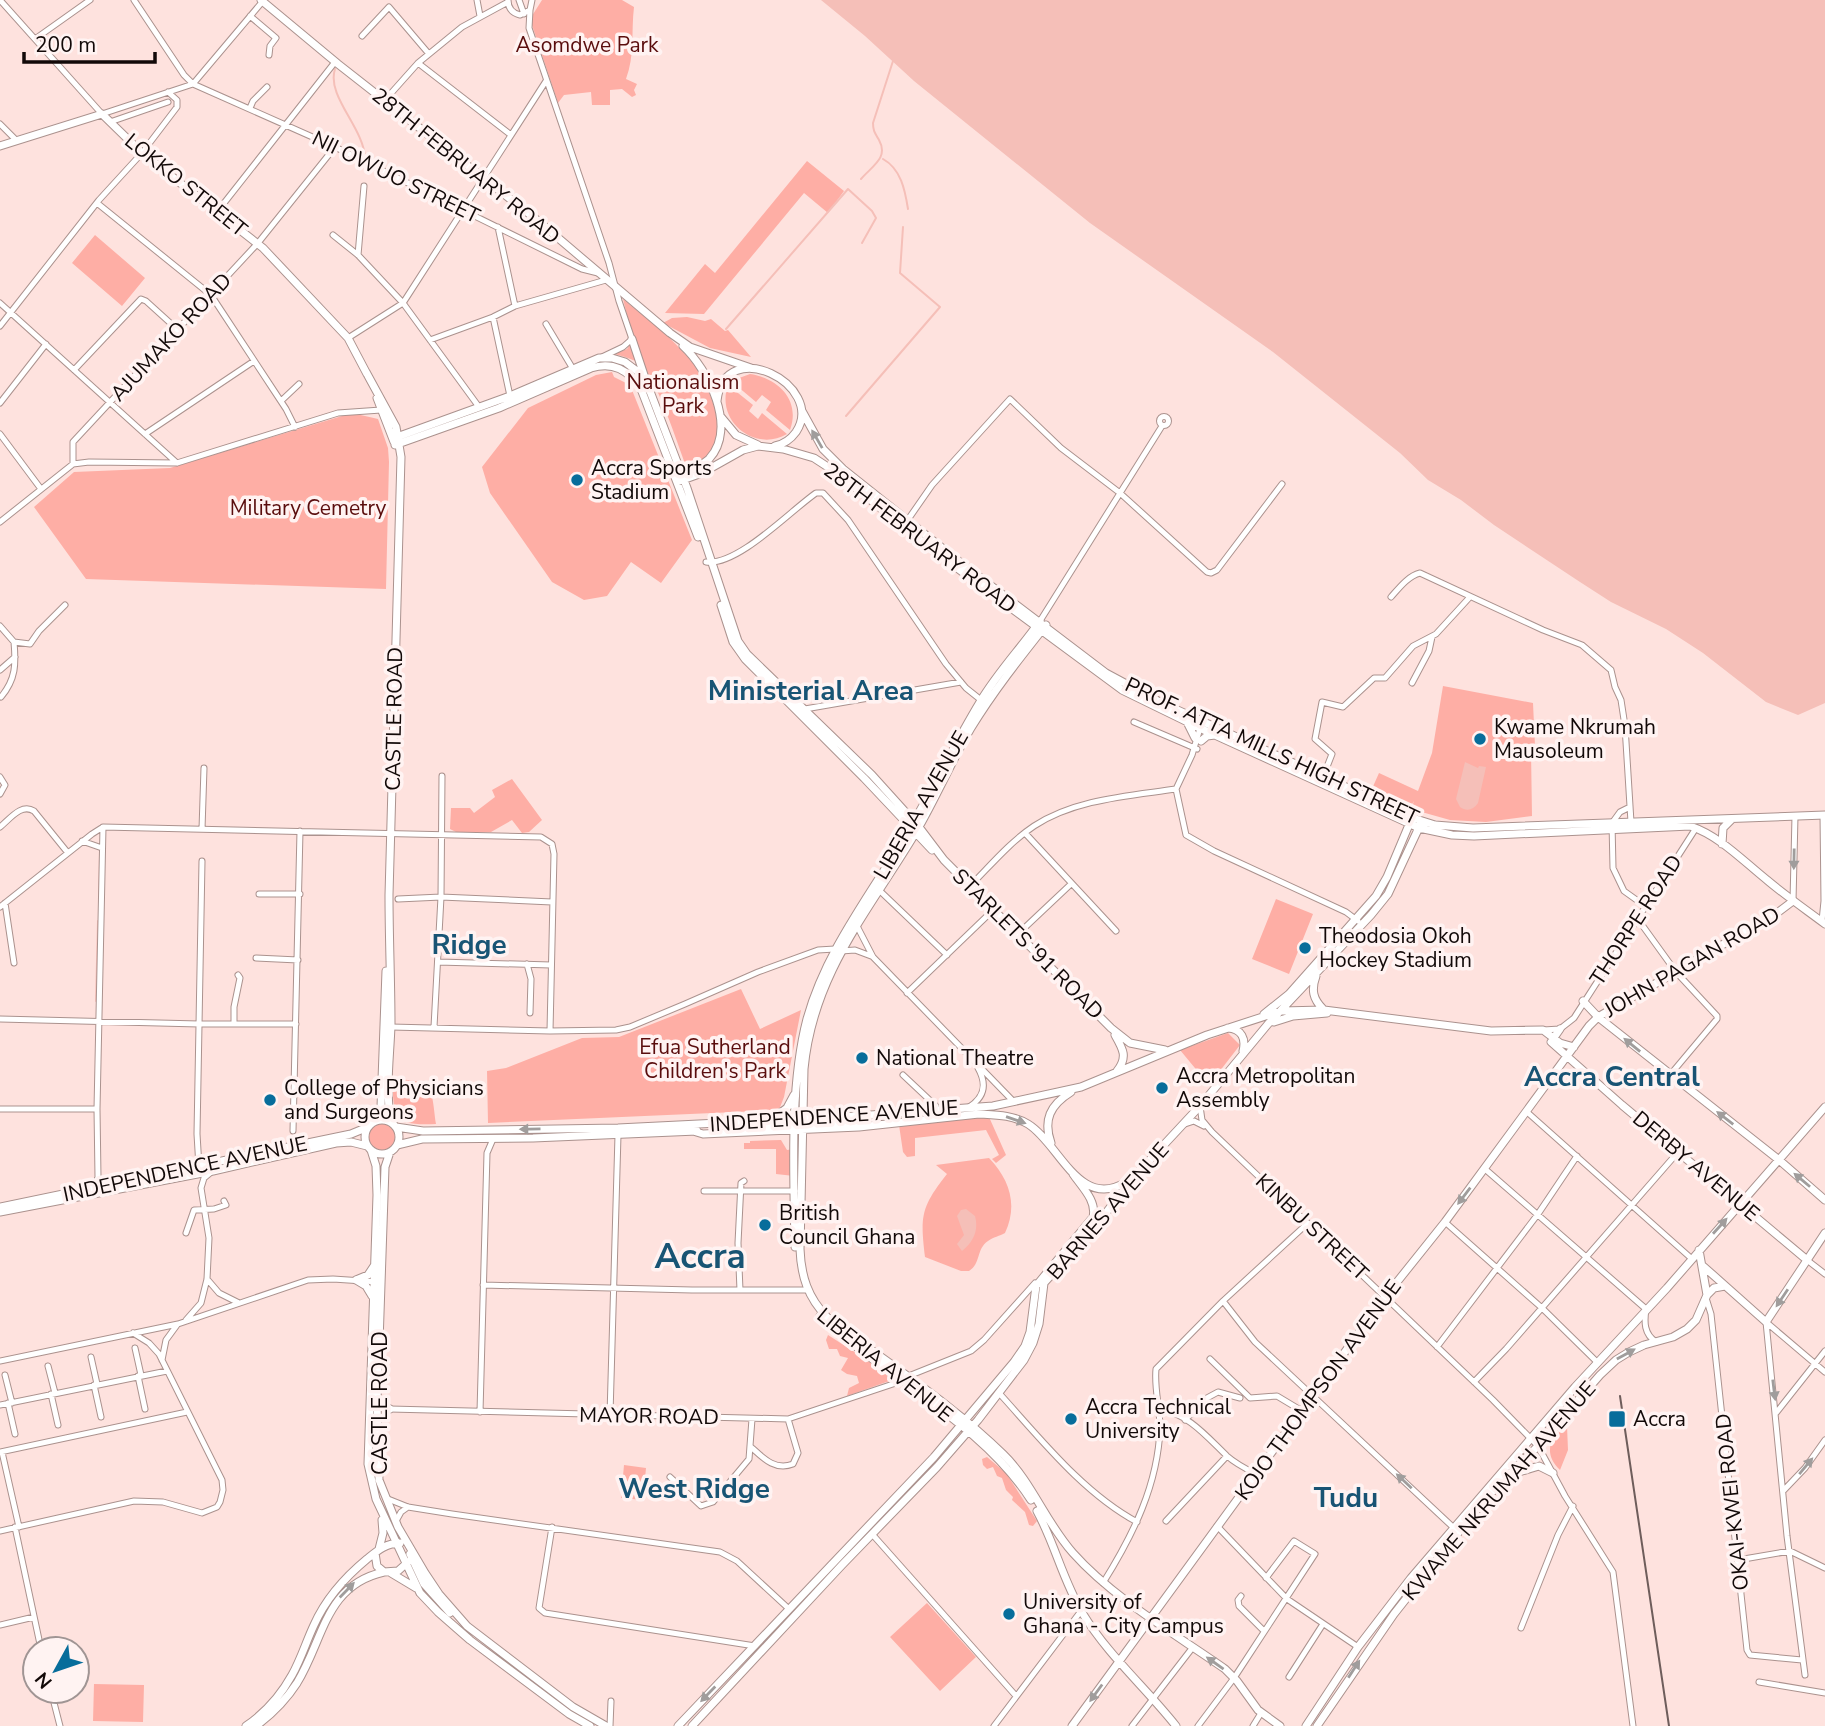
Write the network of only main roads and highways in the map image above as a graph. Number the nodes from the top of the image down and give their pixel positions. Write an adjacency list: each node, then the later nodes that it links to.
1 (262, 1): 3 (main road, 28TH FEBRUARY ROAD)
2 (0, 146): 10 (main road, LOKKO STREET)
3 (670, 333): 5 (main road, 28TH FEBRUARY ROAD); 8 (main road, 28TH FEBRUARY ROAD)
4 (632, 339): 6 (main road, STARLETS '91 ROAD)
5 (751, 368): 8 (main road); 9 (main road)
6 (646, 381): 7 (main road, STARLETS '91 ROAD); 12 (main road, STARLETS '91 ROAD)
7 (536, 388): 12 (main road, STARLETS '91 ROAD); 14 (main road, STARLETS '91 ROAD); 14 (main road, STARLETS '91 ROAD)
8 (717, 402): 11 (main road, 28TH FEBRUARY ROAD)
9 (802, 411): 17 (main road); 23 (main road, 28TH FEBRUARY ROAD, one-way to 9)
10 (385, 413): 13 (main road, LOKKO STREET); 15 (main road, LOKKO STREET)
11 (720, 416): 16 (main road); 19 (main road, 28TH FEBRUARY ROAD)
12 (658, 423): 19 (main road, STARLETS '91 ROAD)
13 (396, 427): 14 (main road); 15 (main road, LOKKO STREET)
14 (412, 436): 15 (main road, STARLETS '91 ROAD); 18 (main road)
15 (397, 441): 18 (main road, CASTLE ROAD); 20 (main road, CASTLE ROAD)
16 (758, 446): 17 (main road, 28TH FEBRUARY ROAD); 19 (main road, 28TH FEBRUARY ROAD)
17 (770, 447): 22 (main road, 28TH FEBRUARY ROAD)
18 (401, 457): 20 (main road, CASTLE ROAD)
19 (682, 474): 21 (main road, STARLETS '91 ROAD); 21 (main road, STARLETS '91 ROAD)
20 (400, 477): 43 (main road, CASTLE ROAD)
21 (709, 562): 25 (main road, STARLETS '91 ROAD); 26 (main road, STARLETS '91 ROAD)
22 (1026, 618): 23 (main road, 28TH FEBRUARY ROAD); 24 (main road)
23 (1042, 627): 24 (main road, LIBERIA AVENUE); 24 (main road); 27 (main road, PROF. ATTA MILLS HIGH STREET); 28 (main road, PROF. ATTA MILLS HIGH STREET)
24 (1032, 637): 35 (main road, LIBERIA AVENUE); 35 (main road, LIBERIA AVENUE)
25 (792, 708): 26 (main road); 35 (main road, STARLETS '91 ROAD)
26 (815, 718): 35 (main road, STARLETS '91 ROAD)
27 (1185, 721): 28 (main road, PROF. ATTA MILLS HIGH STREET); 29 (main road)
28 (1204, 726): 29 (main road, PROF. ATTA MILLS HIGH STREET); 32 (main road, PROF. ATTA MILLS HIGH STREET)
29 (1214, 734): 32 (main road, PROF. ATTA MILLS HIGH STREET)
30 (1824, 815): 31 (main road)
31 (1732, 818): 34 (main road); 39 (main road)
32 (1411, 821): 33 (main road, PROF. ATTA MILLS HIGH STREET); 50 (main road)
33 (1420, 824): 36 (main road, PROF. ATTA MILLS HIGH STREET); 44 (main road, BARNES AVENUE)
34 (1692, 824): 36 (main road, PROF. ATTA MILLS HIGH STREET); 36 (main road, PROF. ATTA MILLS HIGH STREET); 39 (main road)
35 (914, 826): 37 (main road, STARLETS '91 ROAD); 37 (main road); 38 (main road); 38 (main road, LIBERIA AVENUE)
36 (1612, 826)
37 (926, 840): 38 (main road); 52 (main road, STARLETS '91 ROAD)
38 (907, 841): 42 (main road, LIBERIA AVENUE); 42 (main road, LIBERIA AVENUE)
39 (1722, 844): 40 (main road)
40 (1793, 901): 41 (main road); 49 (main road, JOHN PAGAN ROAD)
41 (1823, 923)
42 (838, 950): 63 (main road, LIBERIA AVENUE); 68 (main road, LIBERIA AVENUE)
43 (389, 961): 66 (main road, CASTLE ROAD); 67 (main road, CASTLE ROAD)
44 (1318, 971): 46 (main road); 47 (main road, BARNES AVENUE)
45 (1583, 1001): 49 (main road)
46 (1324, 1010): 47 (main road, INDEPENDENCE AVENUE); 48 (main road, INDEPENDENCE AVENUE)
47 (1281, 1011): 50 (main road, INDEPENDENCE AVENUE); 51 (main road, BARNES AVENUE)
48 (1335, 1011): 51 (main road); 55 (main road)
49 (1598, 1017): 57 (main road, JOHN PAGAN ROAD); 73 (main road, one-way to 49)
50 (1257, 1018): 53 (main road, INDEPENDENCE AVENUE)
51 (1268, 1024): 59 (main road, BARNES AVENUE)
52 (1111, 1028): 58 (main road, STARLETS '91 ROAD); 61 (main road, STARLETS '91 ROAD)
53 (1225, 1028): 58 (main road, INDEPENDENCE AVENUE); 59 (main road)
54 (1560, 1029): 56 (main road)
55 (1540, 1030): 56 (main road); 60 (main road)
56 (1553, 1039): 57 (main road)
57 (1574, 1047): 60 (main road, JOHN PAGAN ROAD)
58 (1170, 1050): 61 (main road, INDEPENDENCE AVENUE)
59 (1242, 1055): 75 (main road, BARNES AVENUE)
60 (1568, 1058): 77 (main road, DERBY AVENUE); 108 (main road, KOJO THOMPSON AVENUE, one-way to 108)
61 (1117, 1072): 62 (main road, INDEPENDENCE AVENUE)
62 (1080, 1087): 68 (main road, INDEPENDENCE AVENUE); 71 (main road)
63 (797, 1088): 65 (main road); 68 (main road, LIBERIA AVENUE)
64 (1825, 1107): 73 (main road, KWAME NKRUMAH AVENUE)
65 (770, 1120): 67 (main road, INDEPENDENCE AVENUE, one-way to 67); 68 (main road, INDEPENDENCE AVENUE)
66 (371, 1124): 67 (main road); 70 (main road); 78 (main road, INDEPENDENCE AVENUE)
67 (393, 1124): 69 (main road)
68 (799, 1124): 69 (main road, INDEPENDENCE AVENUE); 71 (main road, INDEPENDENCE AVENUE, one-way to 71); 88 (main road, LIBERIA AVENUE); 88 (main road, LIBERIA AVENUE)
69 (397, 1145): 72 (main road)
70 (369, 1148): 72 (main road); 79 (main road, INDEPENDENCE AVENUE); 84 (main road, CASTLE ROAD)
71 (1053, 1149): 74 (main road, INDEPENDENCE AVENUE)
72 (390, 1152): 86 (main road, CASTLE ROAD)
73 (1779, 1160): 76 (main road, one-way to 73); 77 (main road, KWAME NKRUMAH AVENUE)
74 (1073, 1174): 75 (main road, INDEPENDENCE AVENUE); 94 (main road, BARNES AVENUE)
75 (1133, 1178): 94 (main road, BARNES AVENUE)
76 (1825, 1200)
77 (1741, 1203): 81 (main road, KWAME NKRUMAH AVENUE, one-way to 77); 83 (main road, DERBY AVENUE)
78 (0, 1207)
79 (0, 1212)
80 (1825, 1233): 83 (main road)
81 (1699, 1250): 82 (main road, KWAME NKRUMAH AVENUE); 85 (main road)
82 (1692, 1259): 85 (main road); 99 (main road, KWAME NKRUMAH AVENUE)
83 (1807, 1260): 87 (main road, one-way to 87)
84 (374, 1266): 86 (main road, CASTLE ROAD); 90 (main road)
85 (1703, 1266): 87 (main road); 89 (main road)
86 (378, 1282): 90 (main road, CASTLE ROAD); 92 (main road, CASTLE ROAD)
87 (1725, 1286): 89 (main road)
88 (805, 1290): 91 (main road, LIBERIA AVENUE)
89 (1707, 1296): 96 (main road, KWAME NKRUMAH AVENUE, one-way to 89)
90 (372, 1299): 97 (main road, CASTLE ROAD)
91 (904, 1379): 94 (main road, LIBERIA AVENUE); 94 (main road, LIBERIA AVENUE)
92 (377, 1401): 93 (main road, CASTLE ROAD); 93 (main road)
93 (378, 1417): 98 (main road, CASTLE ROAD)
94 (968, 1426): 100 (main road, LIBERIA AVENUE); 115 (main road, BARNES AVENUE, one-way to 115); 116 (main road, BARNES AVENUE)
95 (1553, 1473): 96 (main road)
96 (1508, 1476): 99 (main road, KWAME NKRUMAH AVENUE)
97 (381, 1512): 101 (main road, CASTLE ROAD); 103 (main road)
98 (397, 1524): 102 (main road); 109 (main road, CASTLE ROAD)
99 (1456, 1530): 120 (main road, KWAME NKRUMAH AVENUE); 121 (main road, KWAME NKRUMAH AVENUE, one-way to 99)
100 (1056, 1539): 108 (main road); 110 (main road, LIBERIA AVENUE)
101 (396, 1543): 102 (main road); 103 (main road); 105 (main road, CASTLE ROAD)
102 (407, 1546): 104 (main road)
103 (377, 1552): 106 (main road); 111 (main road)
104 (411, 1556): 105 (main road); 109 (main road)
105 (406, 1565): 106 (main road); 107 (main road, CASTLE ROAD)
106 (387, 1573): 107 (main road); 112 (main road, one-way to 106)
107 (417, 1588): 113 (main road, CASTLE ROAD)
108 (1151, 1617): 110 (main road, KOJO THOMPSON AVENUE); 119 (main road, one-way to 108)
109 (467, 1626): 114 (main road, CASTLE ROAD)
110 (1119, 1661): 117 (main road, KOJO THOMPSON AVENUE, one-way to 117); 118 (main road, LIBERIA AVENUE)
111 (246, 1726)
112 (256, 1726)
113 (590, 1726)
114 (608, 1726)
115 (678, 1726)
116 (692, 1726)
117 (1072, 1726)
118 (1176, 1726)
119 (1280, 1726)
120 (1306, 1726)
121 (1317, 1726)

